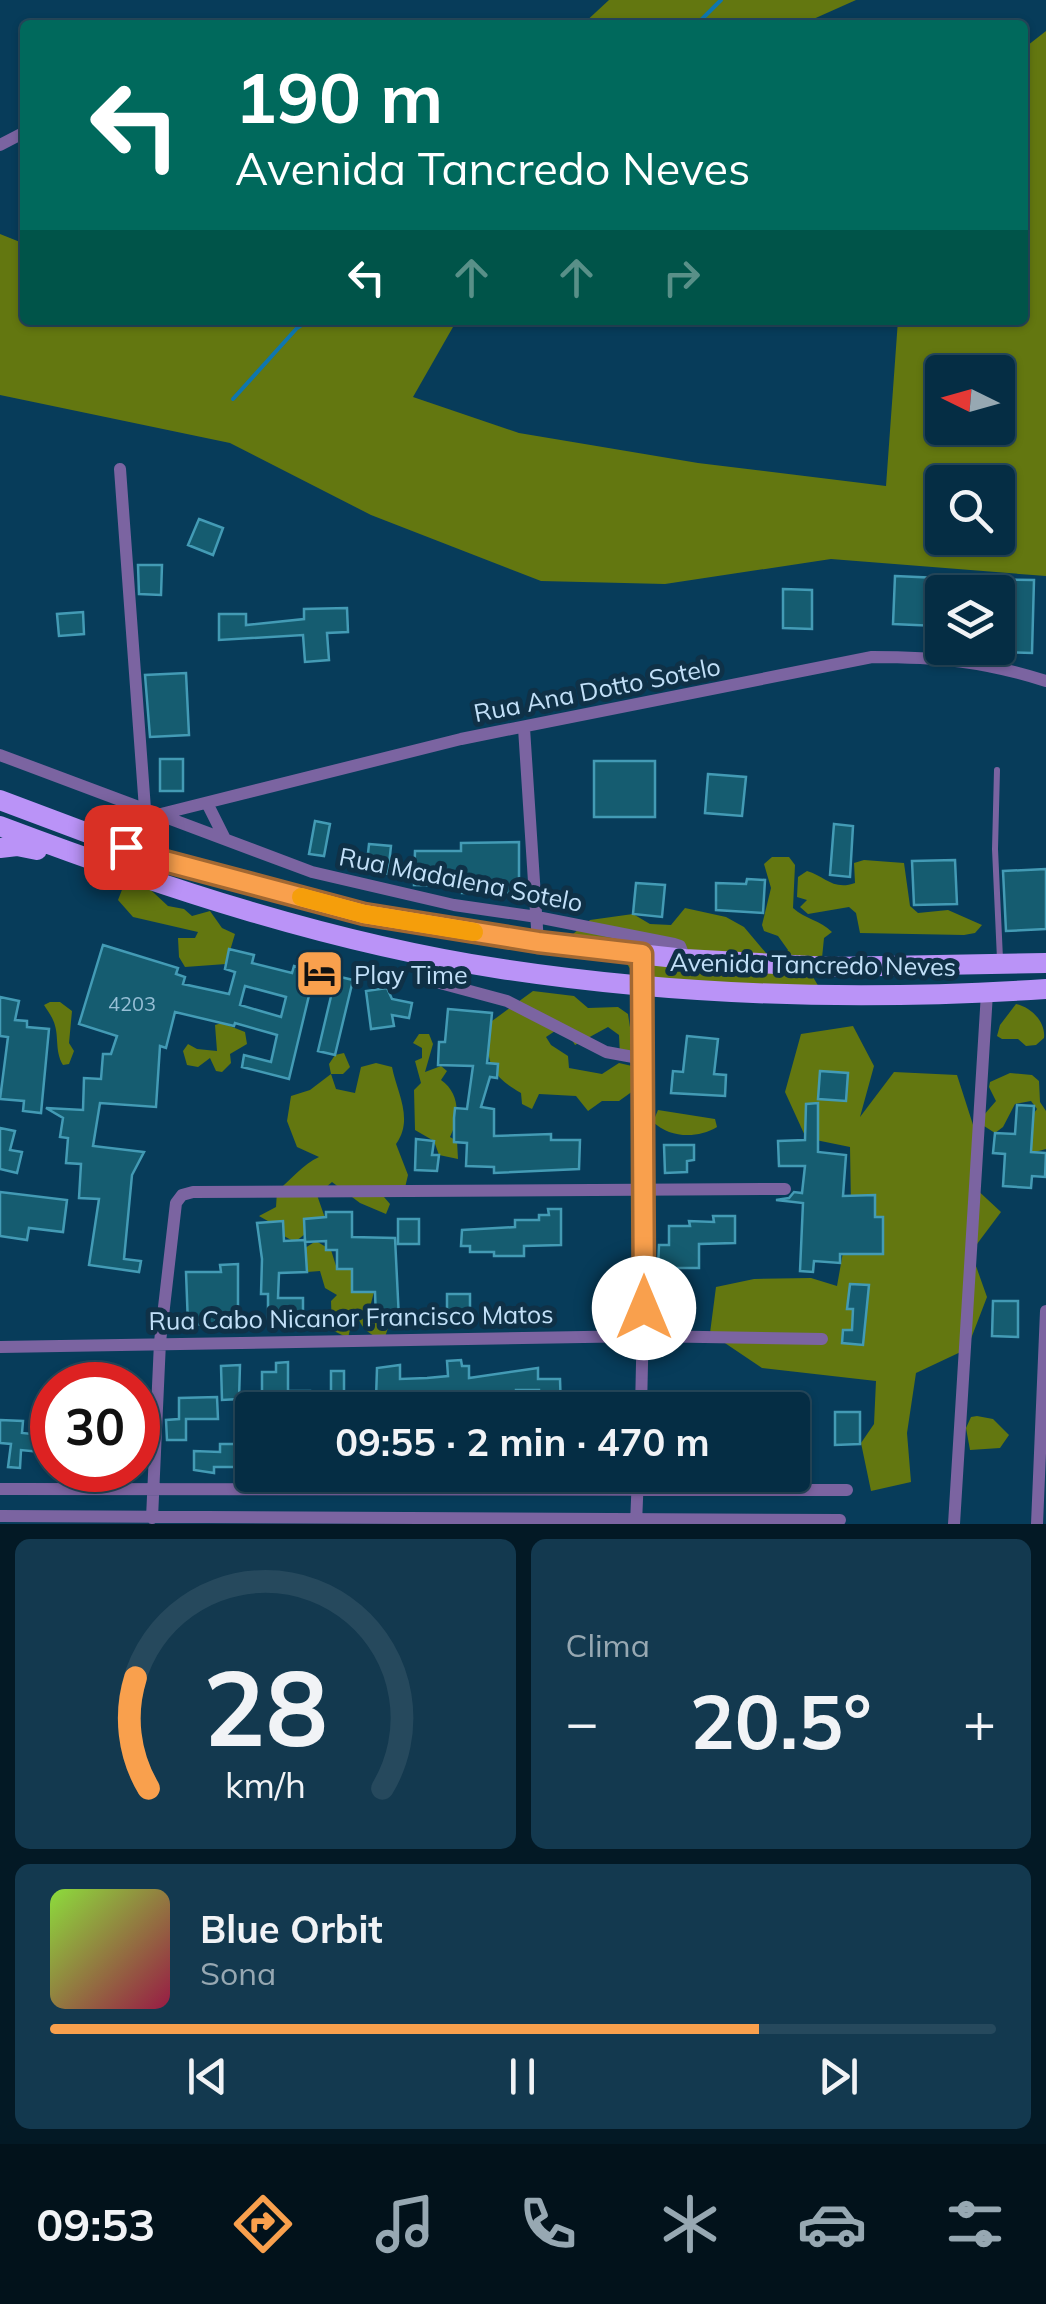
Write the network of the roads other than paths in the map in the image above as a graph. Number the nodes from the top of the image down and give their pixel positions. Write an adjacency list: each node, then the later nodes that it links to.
1 (120, 469): 8 (street)
2 (1046, 681): 3 (street, Rua Ana Dotto Sotelo)
3 (524, 728): 7 (street, Rua Ana Dotto Sotelo); 15 (street)
4 (0, 755): 8 (street, Rua Madalena Sotelo)
5 (998, 770): 22 (lane)
6 (0, 800): 16 (main road, Avenida Tancredo Neves)
7 (207, 803): 9 (street, Rua Ana Dotto Sotelo); 11 (street)
8 (145, 808): 9 (street, Rua Madalena Sotelo)
9 (161, 814): 11 (street, Rua Madalena Sotelo)
10 (0, 826): 13 (main road, Avenida Tancredo Neves)
11 (225, 839): 14 (street, Rua Madalena Sotelo)
12 (0, 848): 13 (main road)
13 (103, 864): 19 (main road, Avenida Tancredo Neves)
14 (477, 909): 15 (street, Rua Madalena Sotelo); 16 (street)
15 (537, 917): 17 (street); 20 (street, Rua Madalena Sotelo)
16 (457, 930): 17 (main road, Avenida Tancredo Neves)
17 (538, 942): 18 (main road, Avenida Tancredo Neves)
18 (642, 954): 20 (main road, Avenida Tancredo Neves); 23 (street)
19 (431, 955): 23 (main road, Avenida Tancredo Neves); 26 (street)
20 (685, 959): 22 (main road, Avenida Tancredo Neves)
21 (1046, 964): 22 (main road, Avenida Tancredo Neves)
22 (1000, 965)
23 (644, 984): 25 (main road, Avenida Tancredo Neves); 26 (street)
24 (1046, 989): 25 (main road, Avenida Tancredo Neves)
25 (987, 993): 49 (street)
26 (644, 1059): 28 (street)
27 (785, 1189): 28 (street)
28 (644, 1191): 30 (street); 32 (street)
29 (1046, 1311): 35 (street)
30 (644, 1336): 31 (street, Rua Cabo Nicanor Francisco Matos); 32 (street, Rua Cabo Nicanor Francisco Matos); 36 (street)
31 (822, 1338)
32 (160, 1342): 33 (street, Rua Cabo Nicanor Francisco Matos); 34 (street)
33 (0, 1347)
34 (159, 1362)
35 (1045, 1366): 50 (street)
36 (642, 1392)
37 (0, 1490): 38 (street)
38 (30, 1490)
39 (160, 1490): 40 (street)
40 (235, 1490)
41 (810, 1490): 42 (street)
42 (847, 1490)
43 (152, 1492): 46 (street)
44 (637, 1492): 48 (street)
45 (0, 1516): 46 (street)
46 (152, 1518): 48 (street)
47 (840, 1520): 48 (street)
48 (636, 1521)
49 (954, 1524)
50 (1037, 1524)

